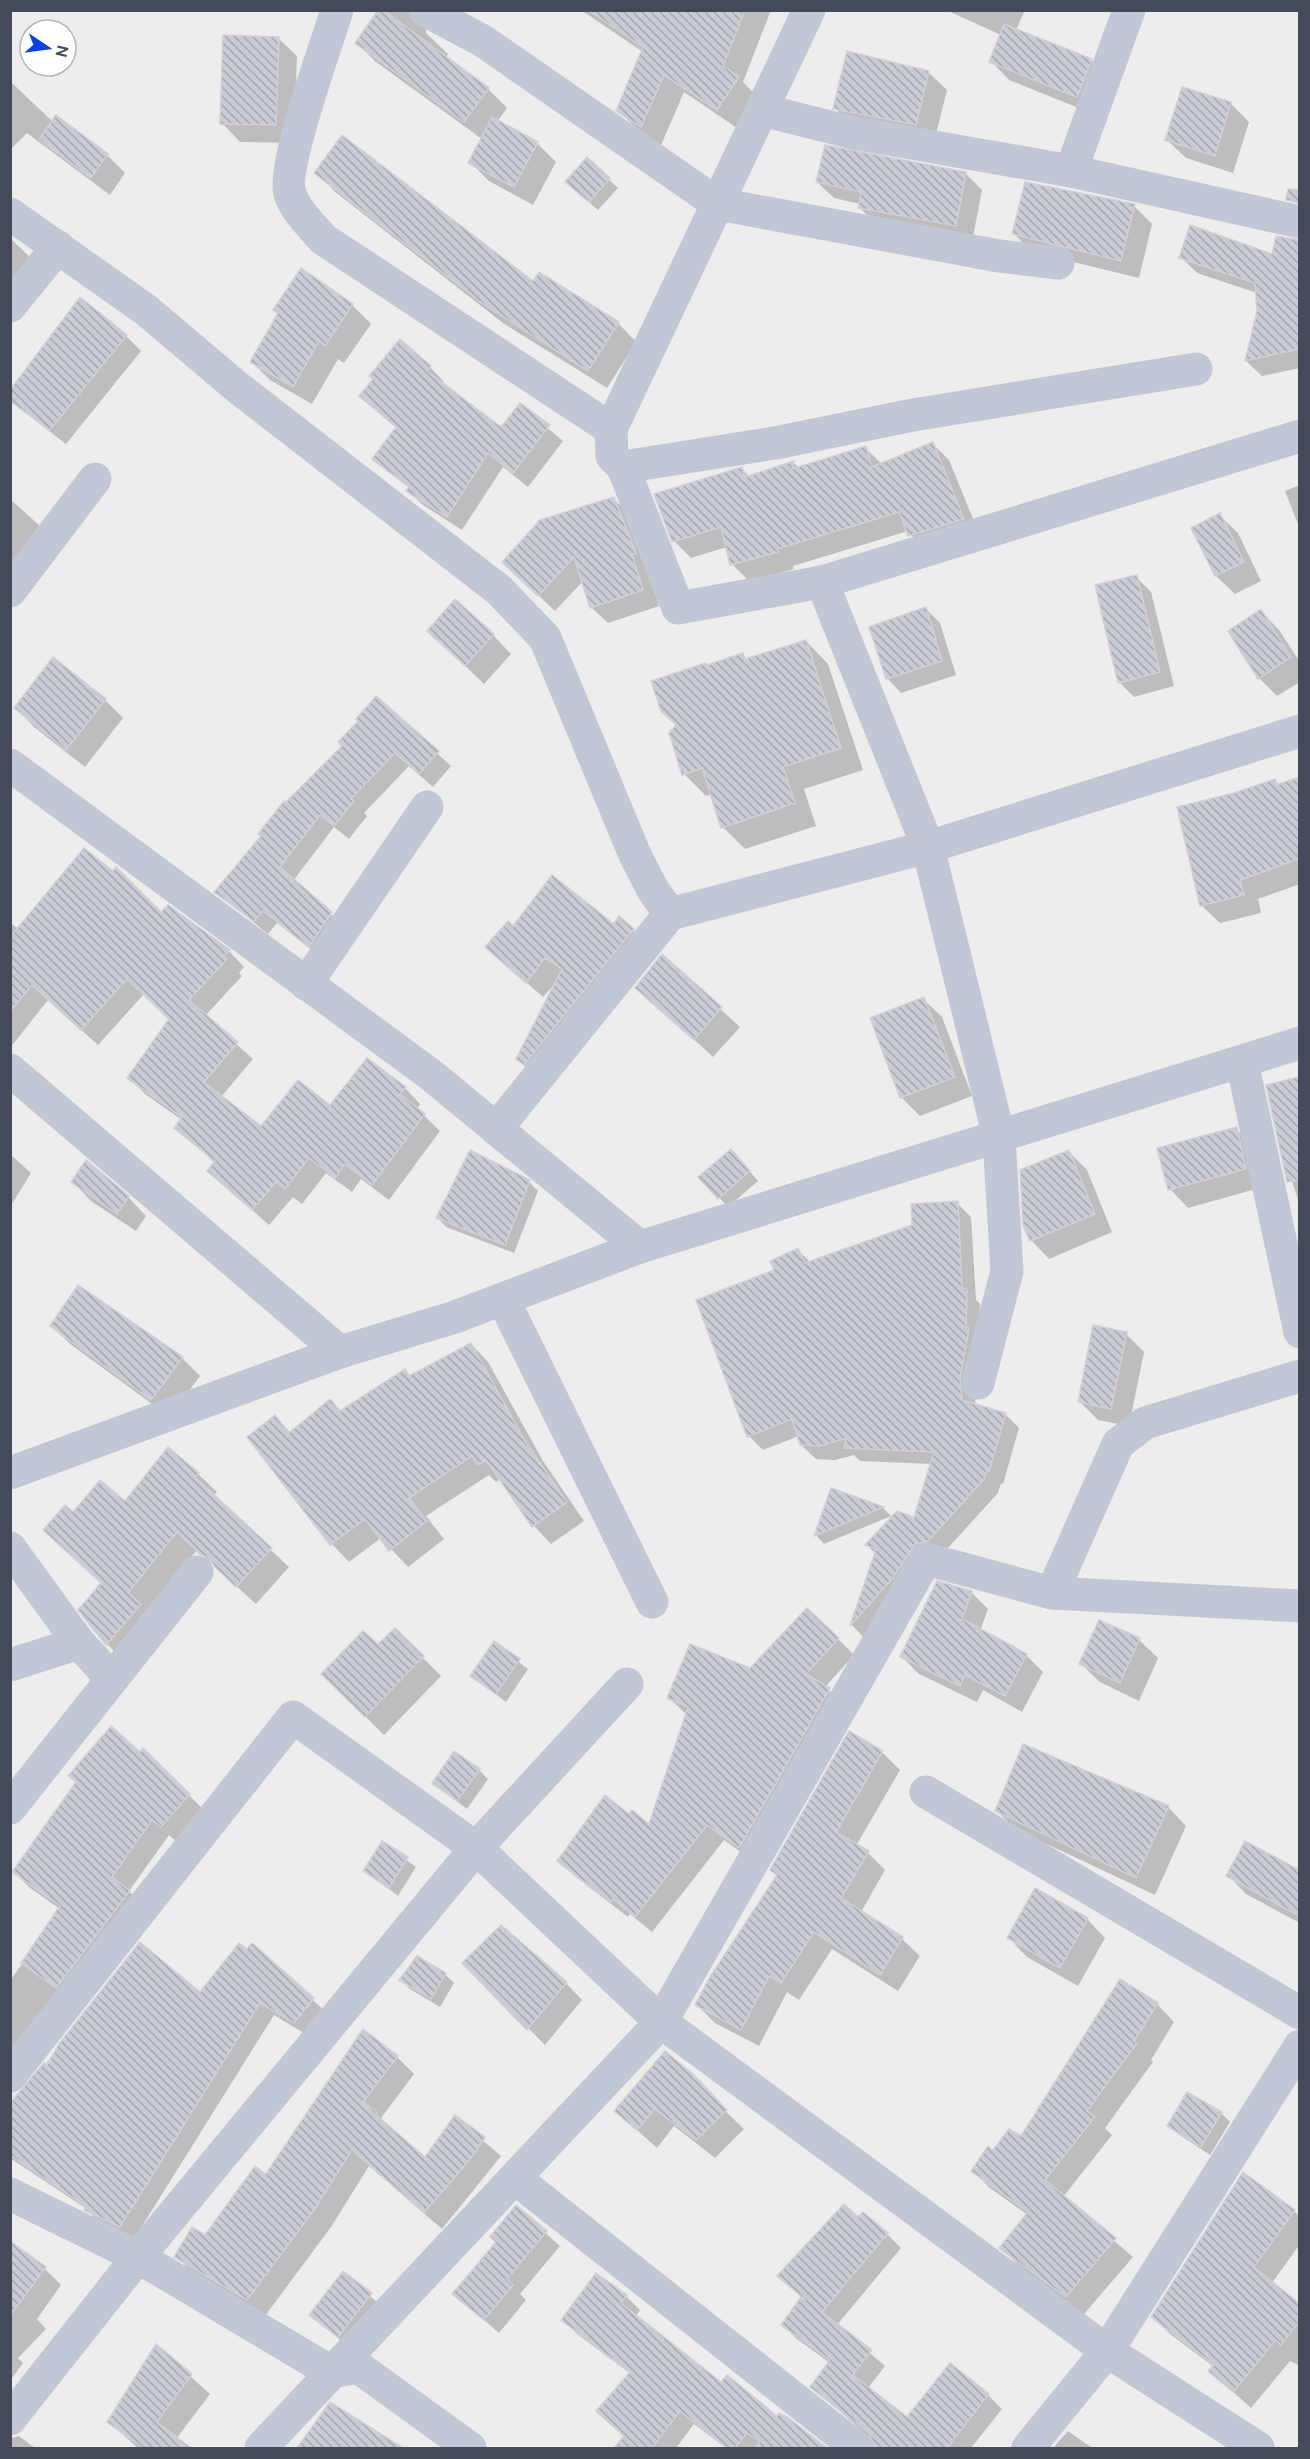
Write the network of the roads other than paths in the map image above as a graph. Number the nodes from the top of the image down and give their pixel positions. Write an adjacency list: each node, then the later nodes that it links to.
1 (337, 10): 14 (street)
2 (425, 10): 7 (street)
3 (809, 10): 5 (street)
4 (1129, 10): 6 (street)
5 (762, 110): 6 (street); 7 (street)
6 (1071, 171): 9 (street)
7 (718, 204): 11 (street); 14 (street)
8 (10, 214): 10 (street)
9 (1299, 222)
10 (58, 247): 12 (street); 24 (street)
11 (1058, 262)
12 (10, 306)
13 (1196, 369): 16 (street)
14 (611, 429): 16 (street)
15 (1299, 436): 18 (street)
16 (623, 467): 18 (street)
17 (95, 479): 19 (street)
18 (822, 582): 23 (street)
19 (10, 591)
20 (1299, 731): 23 (street)
21 (10, 765): 25 (street)
22 (427, 807): 25 (street)
23 (928, 847): 24 (street); 30 (street)
24 (670, 914): 29 (street)
25 (306, 984): 29 (street)
26 (1299, 1043): 27 (street)
27 (1242, 1062): 30 (street); 33 (street)
28 (10, 1070): 34 (street)
29 (496, 1129): 31 (street)
30 (999, 1137): 31 (street); 36 (street)
31 (640, 1247): 32 (street)
32 (503, 1299): 34 (street); 41 (street)
33 (1299, 1332)
34 (340, 1352): 37 (street)
35 (1299, 1376): 40 (street)
36 (978, 1383)
37 (14, 1468)
38 (10, 1548): 43 (street)
39 (197, 1572): 45 (street)
40 (1052, 1593): 42 (street); 51 (street)
41 (652, 1602)
42 (1299, 1606)
43 (79, 1643): 44 (street); 45 (street)
44 (10, 1665)
45 (112, 1679): 48 (street)
46 (627, 1684): 49 (street)
47 (926, 1792): 50 (street)
48 (10, 1808)
49 (476, 1848): 51 (street); 53 (street); 56 (street)
50 (1299, 2013)
51 (662, 2022): 54 (street); 57 (street)
52 (1299, 2046): 57 (street)
53 (10, 2076)
54 (516, 2180): 58 (street); 62 (street)
55 (10, 2194): 56 (street)
56 (138, 2257): 58 (street); 59 (street)
57 (1107, 2351): 63 (street); 64 (street)
58 (331, 2372): 60 (street); 61 (street)
59 (10, 2419)
60 (261, 2448)
61 (470, 2448)
62 (857, 2448)
63 (1028, 2448)
64 (1258, 2448)

